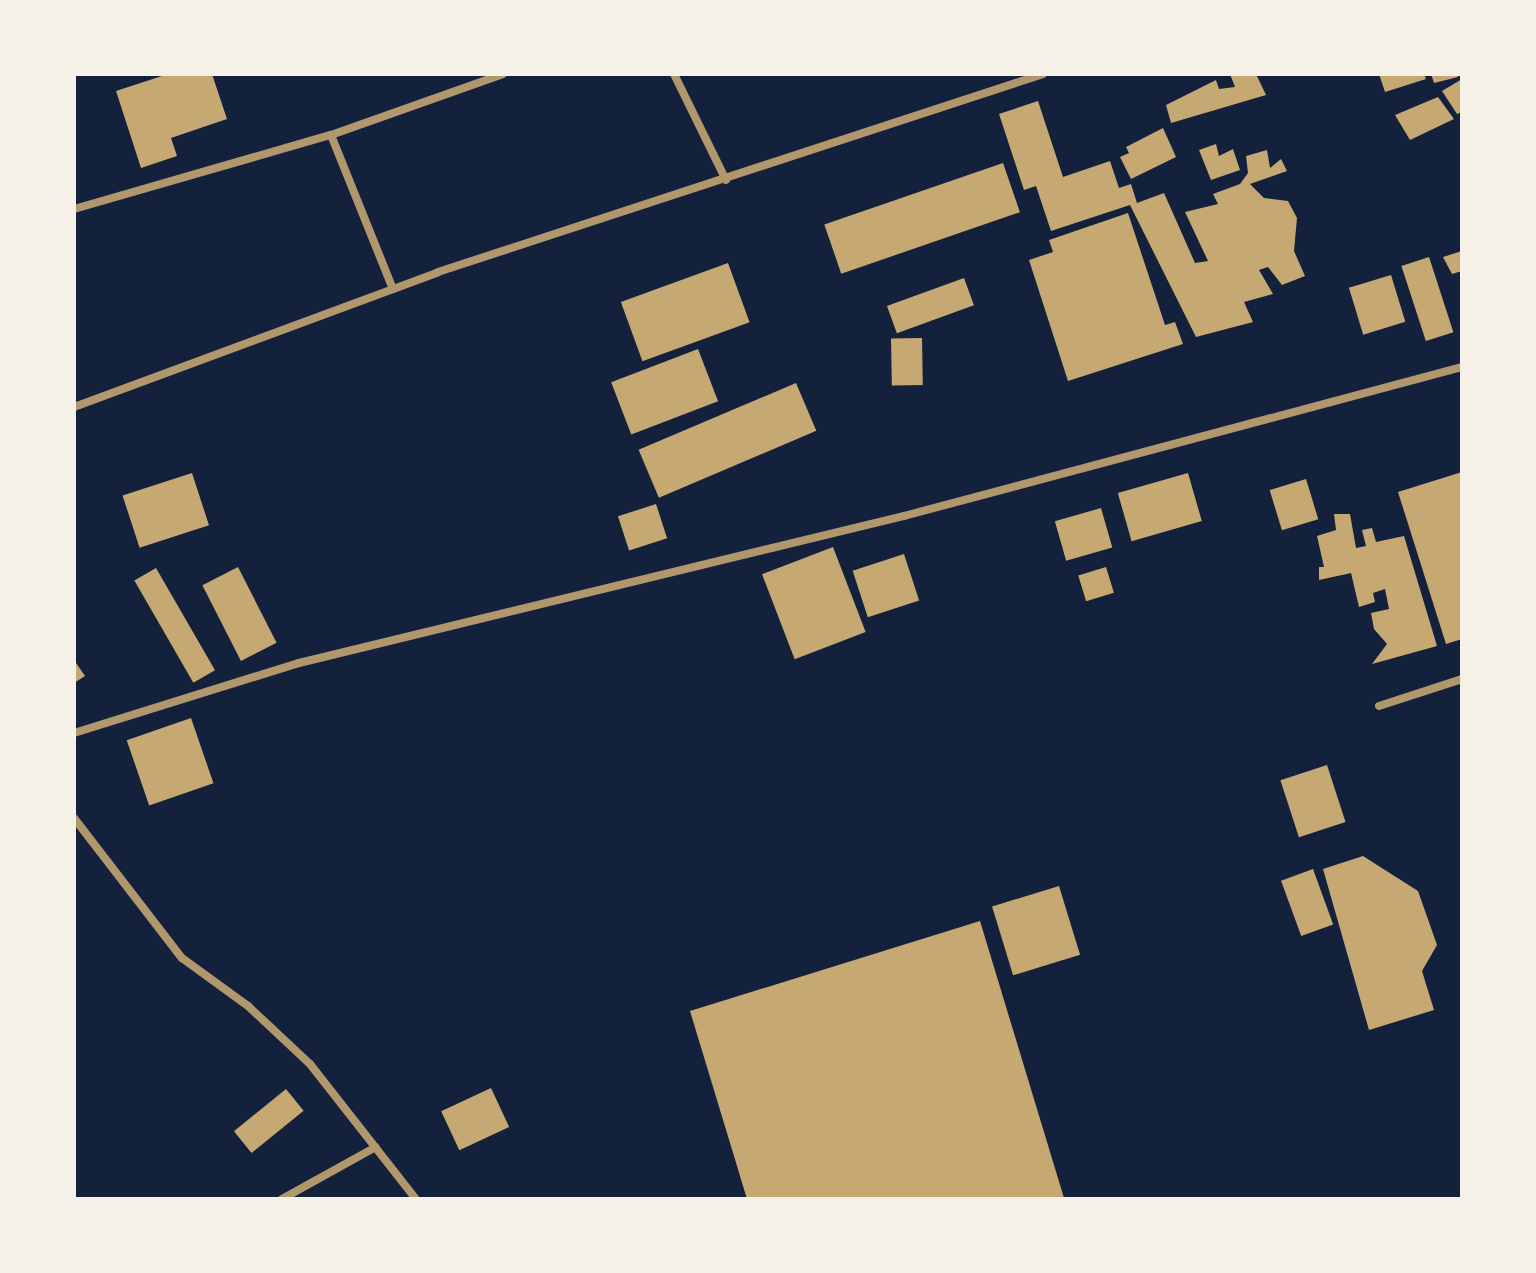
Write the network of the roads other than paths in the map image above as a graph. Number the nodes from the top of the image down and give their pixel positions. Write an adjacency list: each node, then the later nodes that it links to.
1 (503, 74): 4 (street)
2 (674, 74): 5 (street)
3 (1043, 74): 5 (street)
4 (331, 135): 6 (street); 7 (street)
5 (726, 180): 7 (street)
6 (74, 209)
7 (393, 289): 9 (street)
8 (1462, 367): 12 (street)
9 (74, 407)
10 (1462, 679): 11 (street)
11 (1379, 706)
12 (74, 733)
13 (74, 818): 14 (street)
14 (376, 1147): 15 (street); 16 (street)
15 (282, 1199)
16 (416, 1199)

